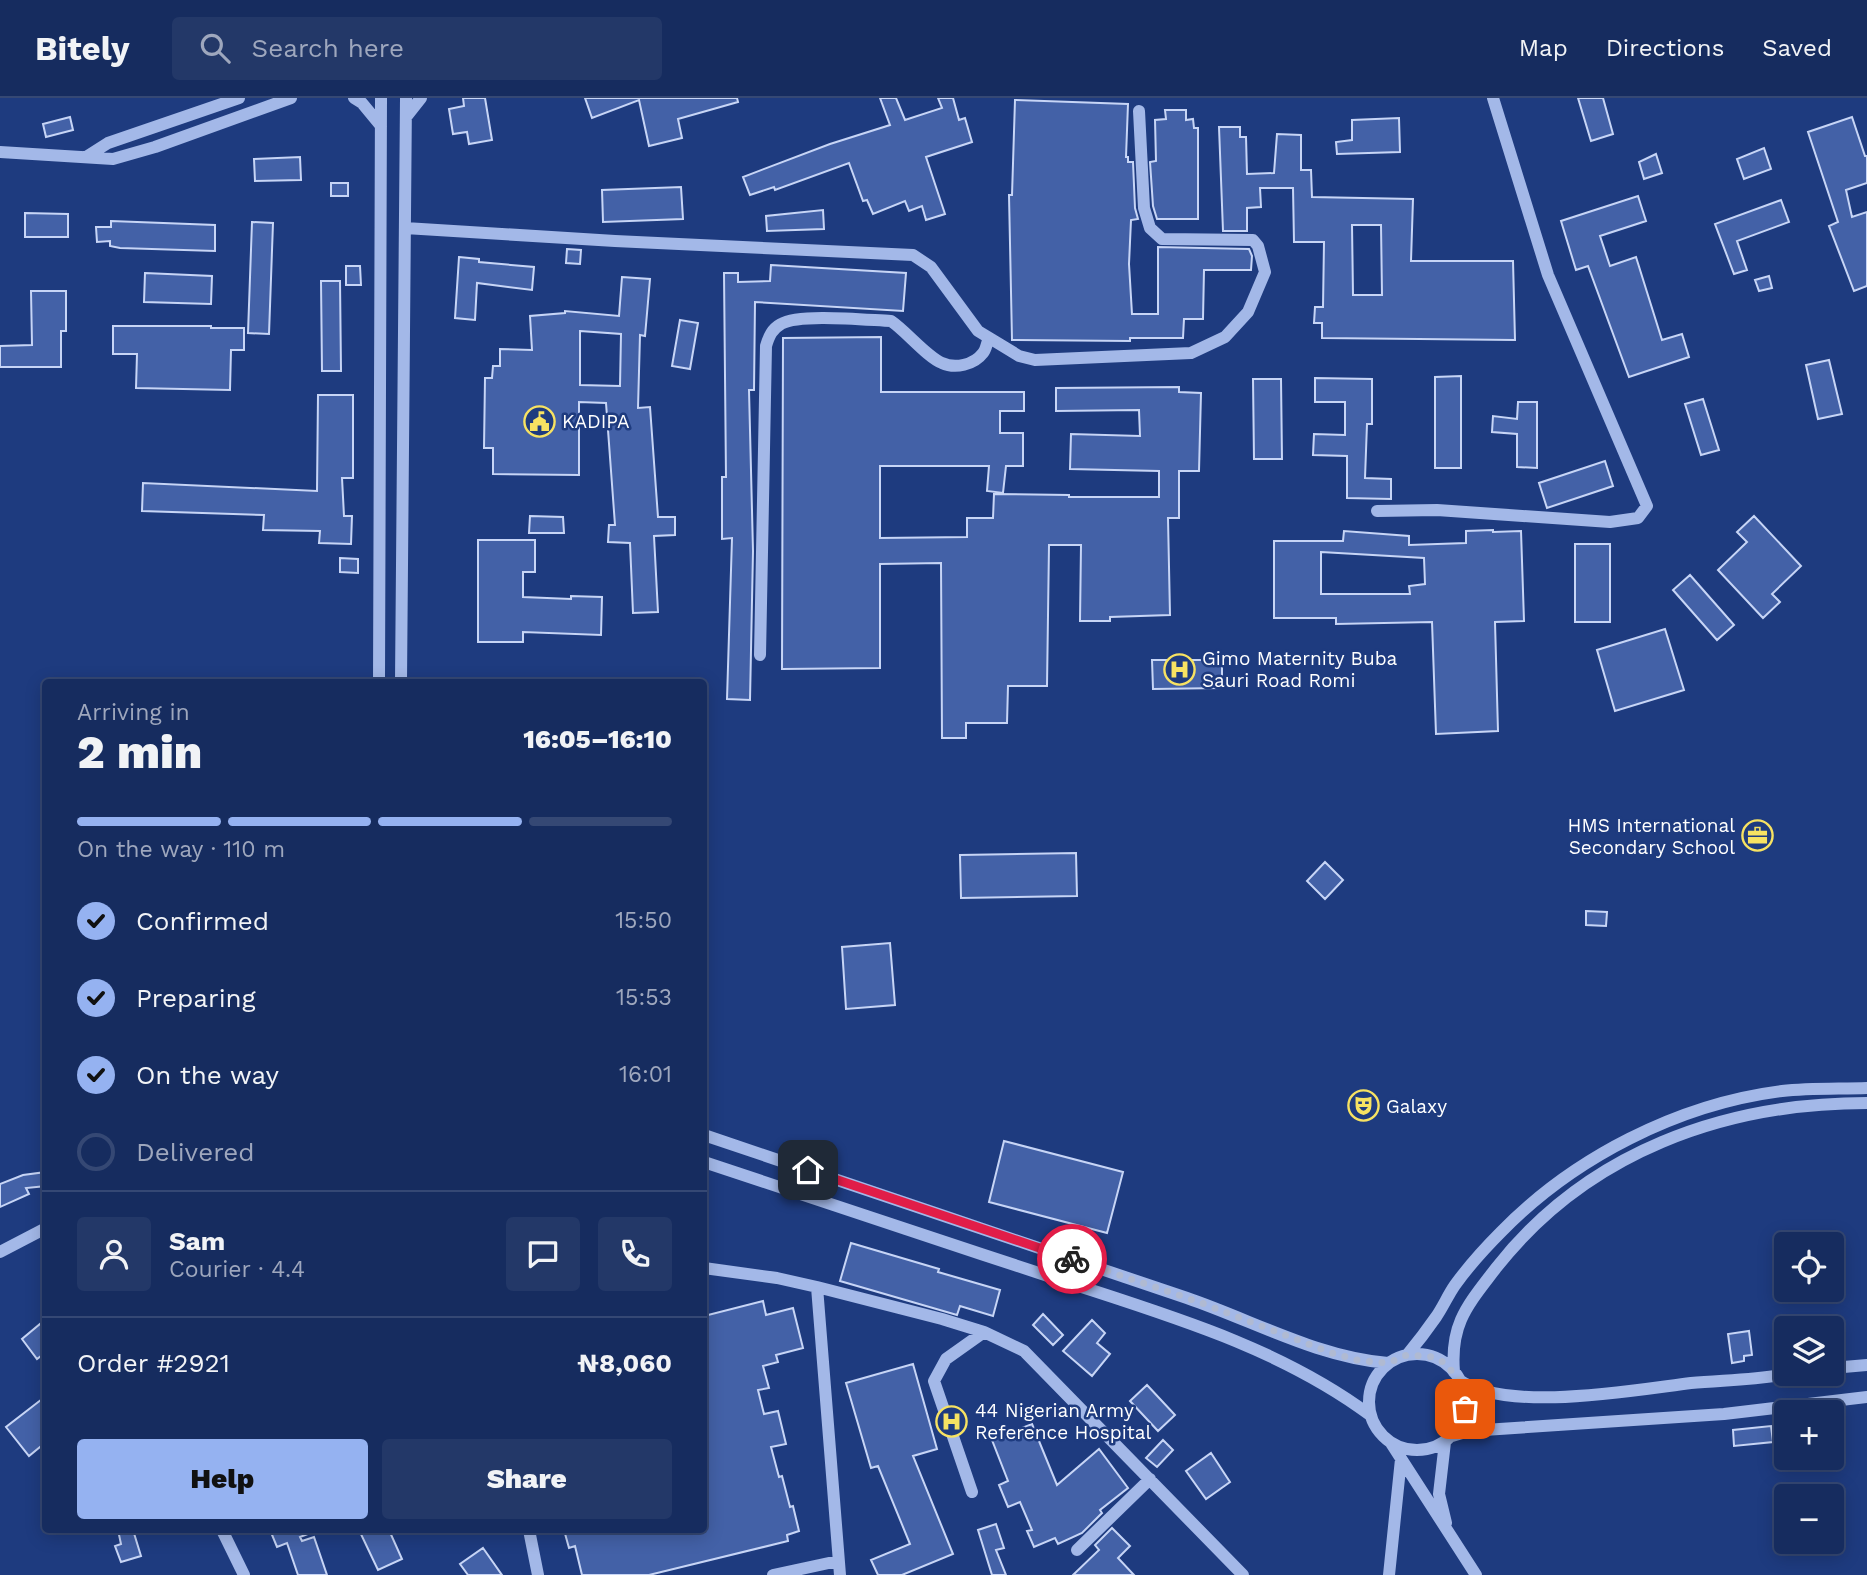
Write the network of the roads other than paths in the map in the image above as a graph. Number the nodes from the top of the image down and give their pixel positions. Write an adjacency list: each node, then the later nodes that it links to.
1 (239, 98): 12 (street)
2 (291, 98): 12 (street)
3 (354, 98): 10 (street)
4 (381, 98): 10 (street)
5 (406, 98): 9 (street)
6 (421, 98): 9 (street)
7 (1493, 98): 15 (street)
8 (1139, 111): 14 (street)
9 (406, 118): 13 (street)
10 (381, 126): 17 (street)
11 (0, 152): 12 (street)
12 (86, 157)
13 (405, 228): 14 (street); 18 (street)
14 (989, 338): 16 (street)
15 (1377, 511)
16 (760, 655)
17 (379, 679)
18 (401, 679)
19 (1867, 1088): 28 (street)
20 (1867, 1103): 33 (street)
21 (707, 1136): 29 (street)
22 (707, 1163): 35 (street)
23 (42, 1230): 24 (street)
24 (0, 1252)
25 (707, 1268): 26 (street)
26 (817, 1287): 27 (street); 45 (street)
27 (984, 1332): 39 (street); 40 (street)
28 (1407, 1355): 29 (street); 33 (street)
29 (1388, 1363): 35 (street)
30 (1867, 1365): 31 (street)
31 (1844, 1367)
32 (1774, 1375): 33 (street)
33 (1457, 1376): 36 (street)
34 (1867, 1397): 36 (street)
35 (1370, 1415): 37 (street)
36 (1448, 1439): 37 (street); 43 (street)
37 (1391, 1443): 38 (street)
38 (1401, 1459): 43 (street); 51 (street)
39 (1150, 1479): 44 (street); 50 (street)
40 (972, 1492)
41 (223, 1533): 46 (street)
42 (529, 1533): 47 (street)
43 (1454, 1543): 52 (street)
44 (1077, 1550)
45 (838, 1561): 48 (street); 49 (street)
46 (244, 1575)
47 (538, 1575)
48 (773, 1575)
49 (840, 1575)
50 (1243, 1575)
51 (1389, 1575)
52 (1476, 1575)

